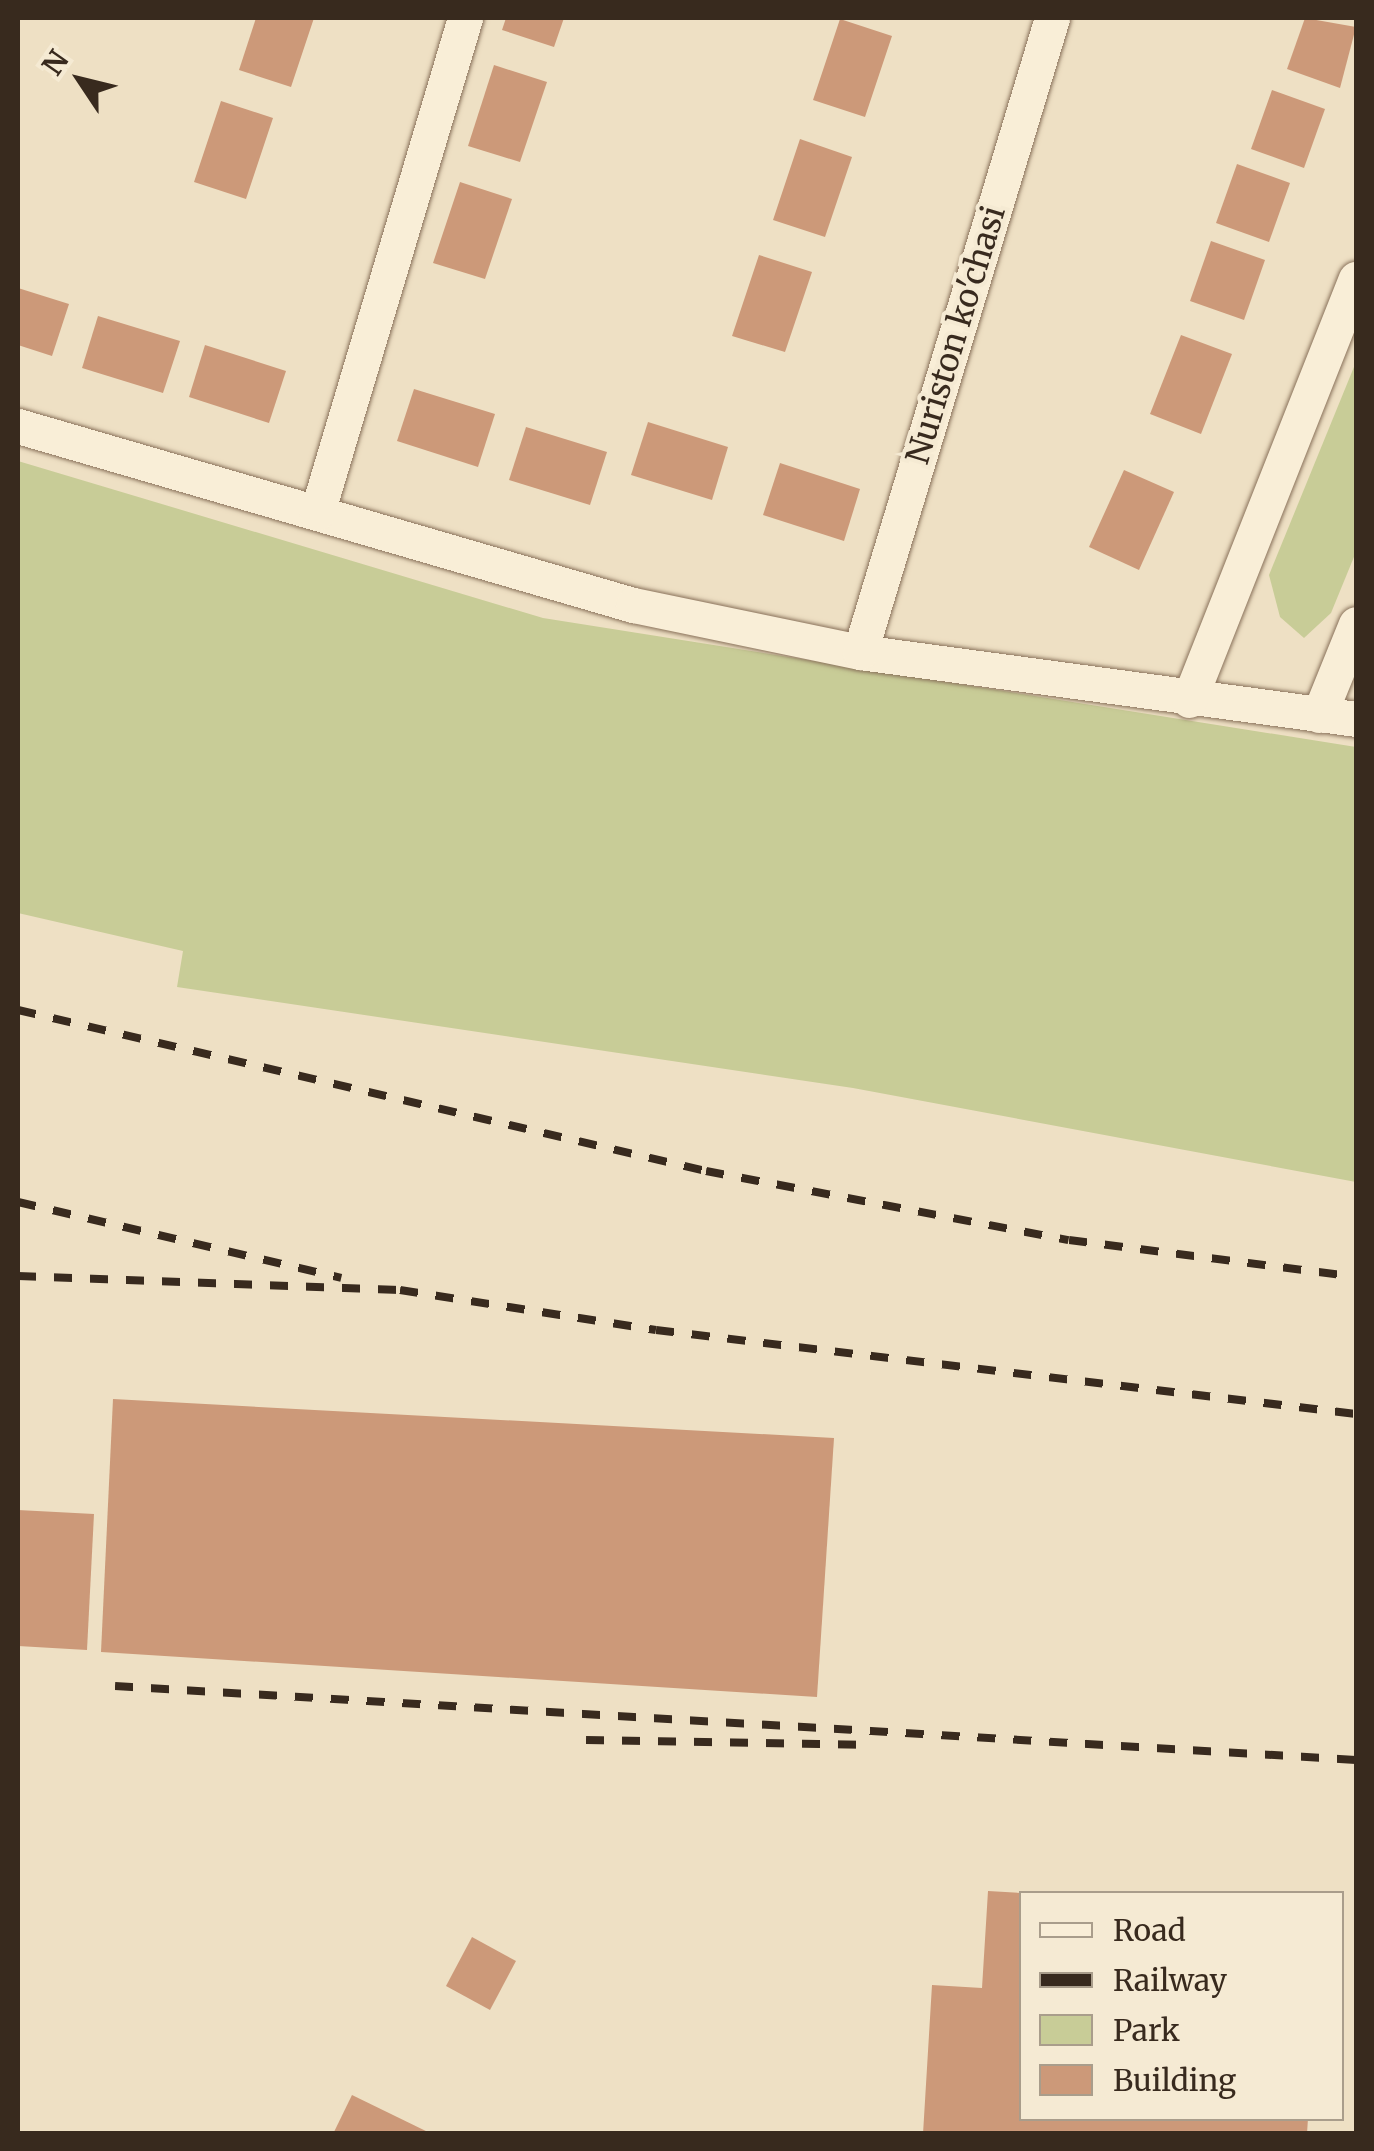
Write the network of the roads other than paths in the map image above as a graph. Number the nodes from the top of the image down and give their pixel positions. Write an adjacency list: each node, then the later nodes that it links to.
1 (465, 18): 5 (street)
2 (1052, 18): 7 (street, Nuriston ko'chasi)
3 (1356, 280): 8 (street)
4 (18, 426): 5 (street)
5 (316, 513): 7 (street)
6 (1356, 624): 9 (street)
7 (860, 652): 8 (street)
8 (1190, 700): 9 (street)
9 (1320, 715): 10 (street)
10 (1356, 719)

